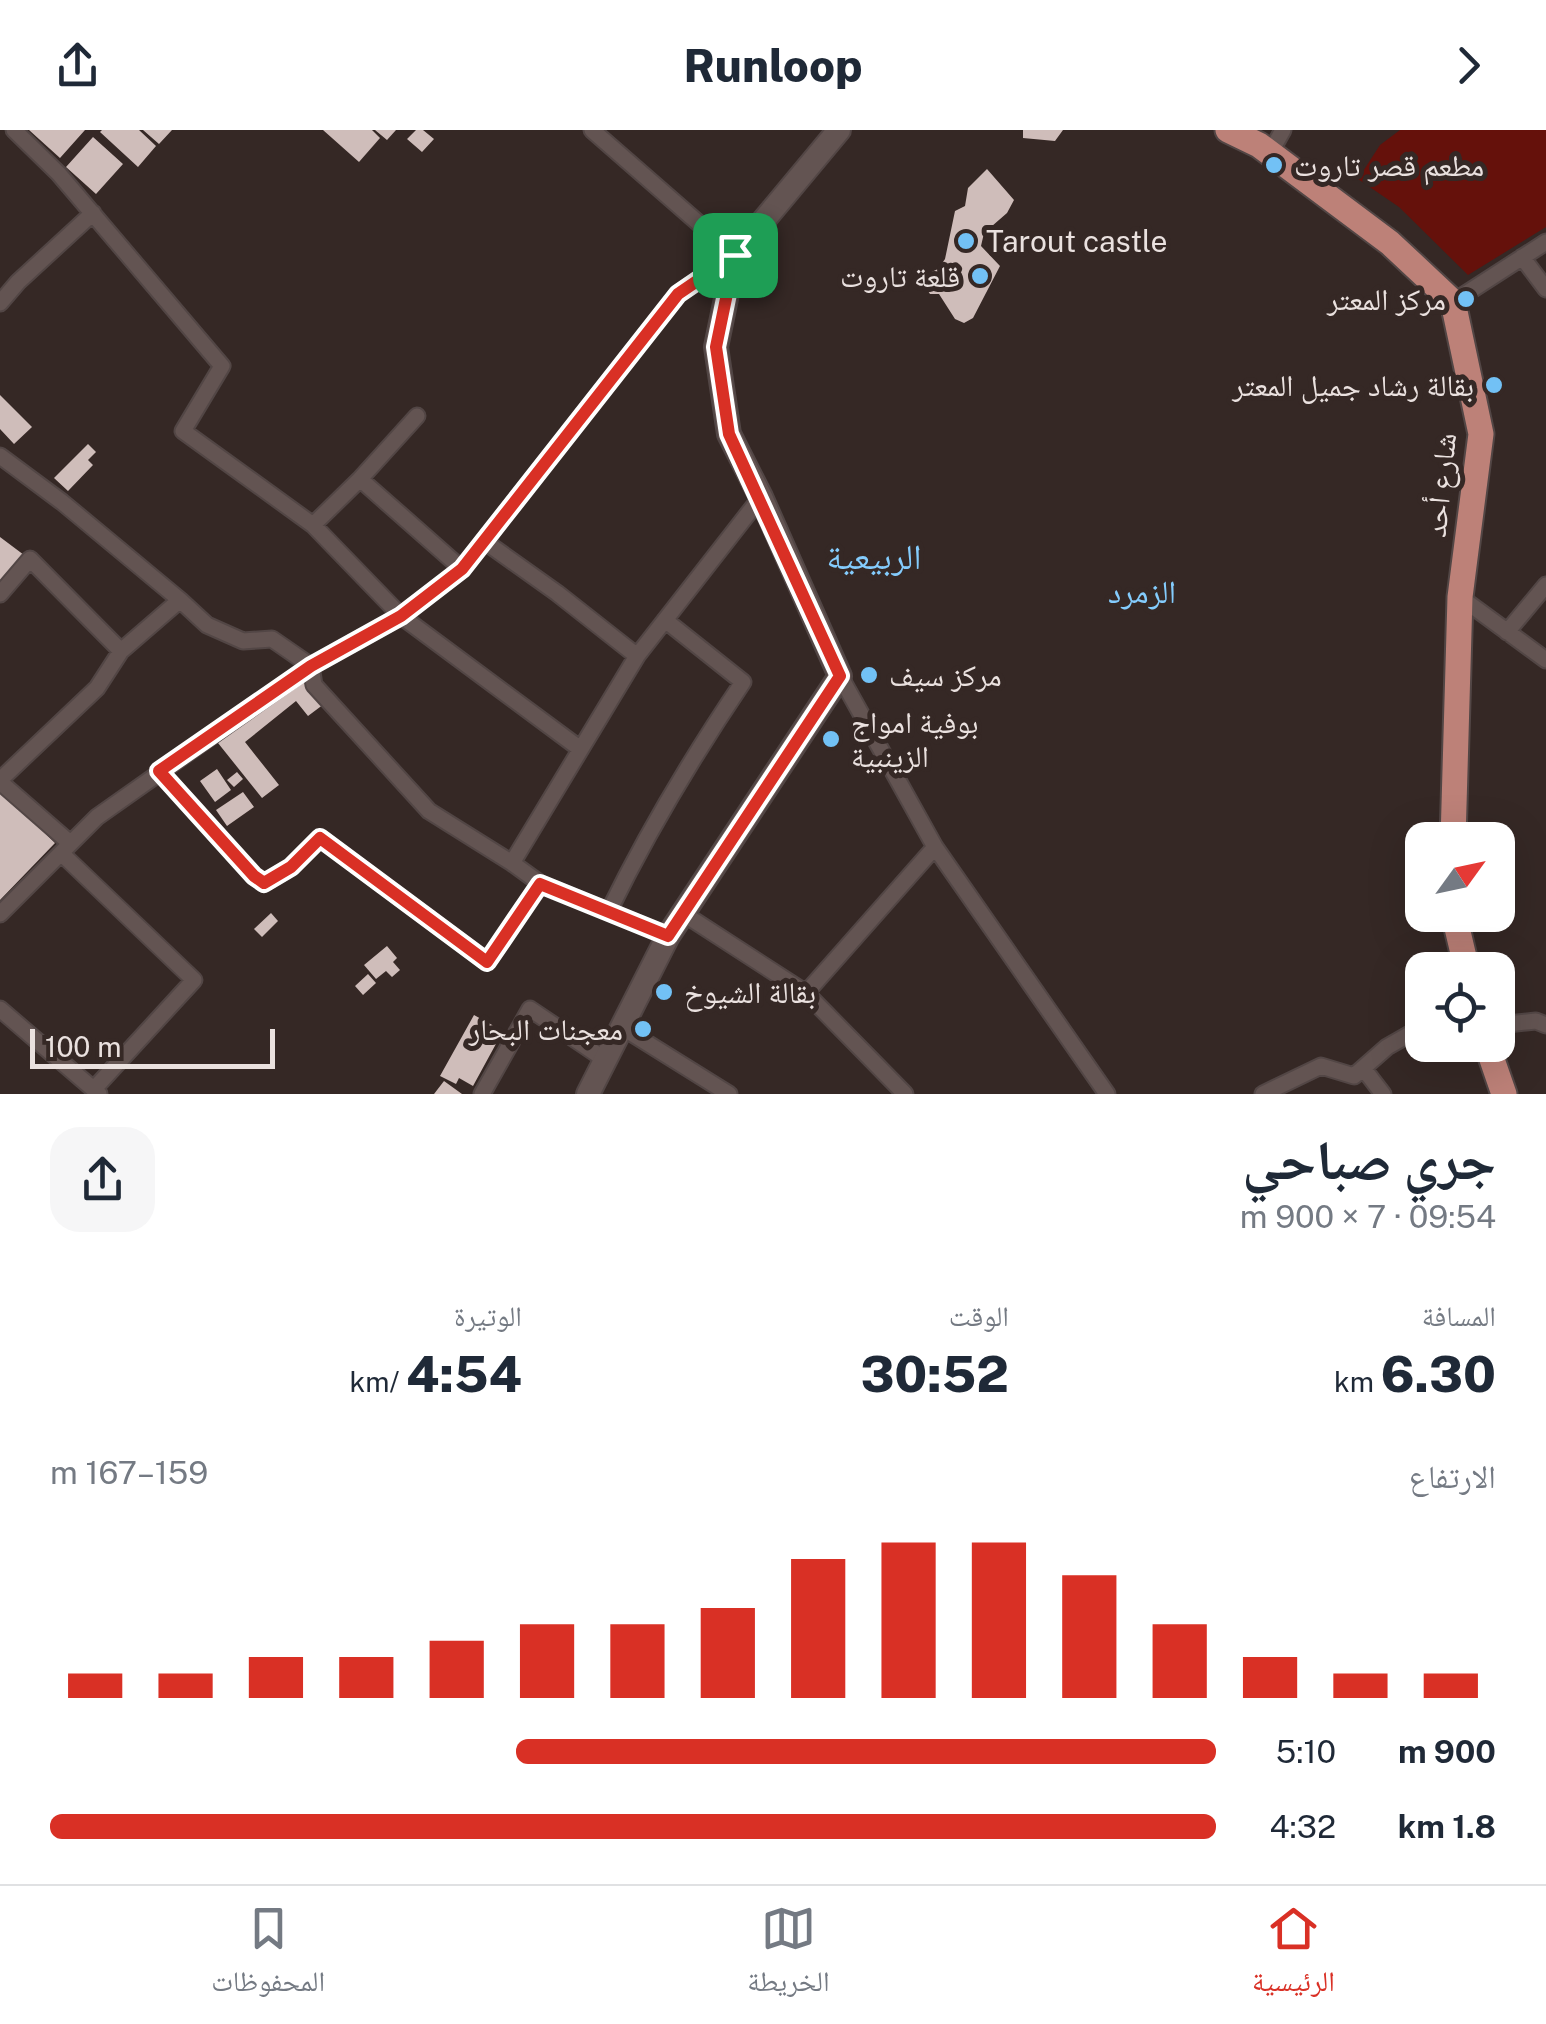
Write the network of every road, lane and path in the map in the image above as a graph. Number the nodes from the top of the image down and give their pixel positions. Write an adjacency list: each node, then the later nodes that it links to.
1 (14, 130): 7 (street)
2 (592, 130): 9 (street)
3 (839, 130): 9 (street)
4 (1228, 130): 6 (main road)
5 (1283, 130): 6 (street)
6 (1270, 153): 13 (main road)
7 (93, 213): 12 (street); 18 (street)
8 (1546, 242): 10 (street)
9 (735, 255): 17 (street); 19 (street)
10 (1522, 257): 11 (street); 13 (street)
11 (1546, 288)
12 (0, 302)
13 (1452, 302): 23 (main road, شارع أحد)
14 (416, 416): 16 (street)
15 (0, 456): 24 (street)
16 (360, 480): 18 (street); 20 (street)
17 (761, 498): 26 (street); 32 (street)
18 (313, 525): 25 (street)
19 (484, 541): 20 (street); 29 (street)
20 (462, 569): 25 (street)
21 (1546, 585): 27 (street)
22 (0, 594): 28 (street)
23 (1460, 597): 27 (street); 36 (main road, شارع أحد)
24 (180, 600): 28 (street); 31 (street)
25 (401, 616): 31 (street); 33 (street)
26 (665, 620): 29 (street); 41 (street)
27 (1507, 632): 30 (street)
28 (122, 652): 35 (street)
29 (636, 656): 33 (street)
30 (1546, 660)
31 (311, 666): 34 (street); 39 (street)
32 (840, 676): 37 (street); 43 (street)
33 (579, 748): 39 (street)
34 (159, 771): 38 (street); 40 (street)
35 (0, 781): 38 (street)
36 (1454, 822)
37 (935, 847): 45 (street); 59 (street)
38 (66, 848): 42 (street); 54 (street)
39 (512, 864): 40 (street)
40 (540, 884): 41 (street)
41 (609, 912): 44 (street)
42 (0, 914)
43 (684, 914): 44 (street); 45 (street)
44 (668, 936): 49 (street)
45 (806, 993): 58 (street)
46 (0, 1009): 54 (street)
47 (1515, 1023): 48 (street)
48 (1546, 1025)
49 (623, 1028): 51 (street); 57 (street)
50 (1405, 1037): 53 (street)
51 (607, 1061): 55 (street); 56 (street)
52 (1494, 1062): 62 (main road)
53 (1363, 1068): 60 (street); 61 (street)
54 (97, 1092)
55 (482, 1094)
56 (588, 1094)
57 (729, 1094)
58 (906, 1094)
59 (1106, 1094)
60 (1263, 1094)
61 (1383, 1094)
62 (1504, 1094)

